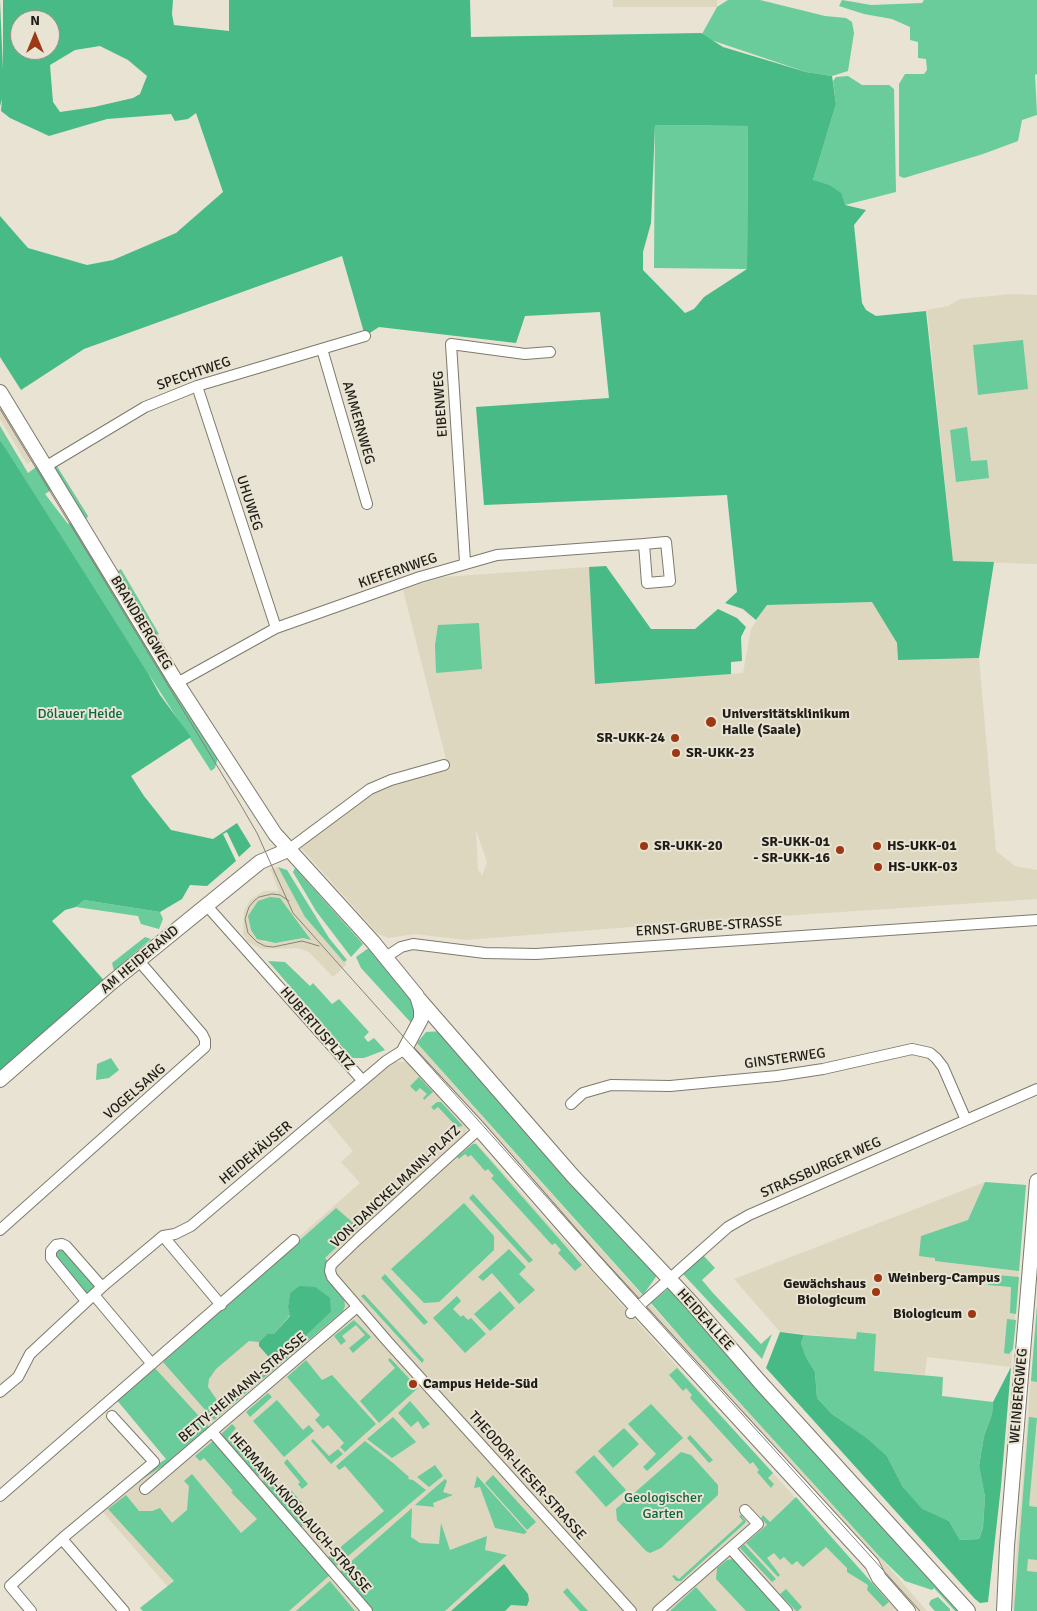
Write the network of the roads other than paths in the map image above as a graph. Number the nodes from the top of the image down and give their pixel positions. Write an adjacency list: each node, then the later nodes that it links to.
1 (365, 336): 2 (street, SPECHTWEG)
2 (322, 349): 4 (street, SPECHTWEG); 7 (street, AMMERNWEG)
3 (550, 352): 9 (street, EIBENWEG)
4 (197, 386): 6 (street, SPECHTWEG); 10 (street, UHUWEG)
5 (0, 392): 6 (main road, BRANDBERGWEG)
6 (45, 466): 11 (main road, BRANDBERGWEG)
7 (367, 504)
8 (644, 544): 9 (street, KIEFERNWEG)
9 (465, 562): 10 (street, KIEFERNWEG)
10 (276, 628): 11 (street, KIEFERNWEG)
11 (177, 683): 13 (main road, BRANDBERGWEG)
12 (444, 765): 13 (street)
13 (288, 850): 14 (main road, AM HEIDERAND); 16 (main road)
14 (206, 906): 17 (main road, AM HEIDERAND); 23 (street, HUBERTUSPLATZ)
15 (1037, 920): 16 (street, ERNST-GRUBE-STRASSE)
16 (386, 957): 18 (main road)
17 (139, 961): 22 (main road, AM HEIDERAND); 29 (street, VOGELSANG)
18 (417, 996): 19 (main road, HEIDEALLEE); 20 (main road, HUBERTUSPLATZ)
19 (444, 1028): 20 (main road); 34 (main road, HEIDEALLEE)
20 (417, 1030): 21 (main road, HUBERTUSPLATZ)
21 (405, 1049): 23 (street, HUBERTUSPLATZ); 27 (main road)
22 (0, 1080)
23 (362, 1080): 30 (street, HEIDEHÄUSER)
24 (1037, 1089): 26 (street, STRASSBURGER WEG)
25 (571, 1104): 26 (street, GINSTERWEG)
26 (966, 1120): 34 (street, STRASSBURGER WEG)
27 (479, 1129): 32 (street, VON-DANCKELMANN-PLATZ); 39 (main road)
28 (1037, 1181): 33 (main road, WEINBERGWEG)
29 (0, 1230)
30 (163, 1236): 35 (street, HEIDEHÄUSER); 37 (street)
31 (294, 1240): 37 (street)
32 (331, 1265): 38 (street, THEODOR-LIESER-STRASSE)
33 (1033, 1275): 49 (main road, WEINBERGWEG)
34 (669, 1279): 39 (street, STRASSBURGER WEG); 57 (main road, HEIDEALLEE)
35 (102, 1287): 36 (street, HEIDEHÄUSER); 36 (street)
36 (90, 1298): 40 (street); 41 (street, HEIDEHÄUSER)
37 (221, 1305): 40 (street)
38 (357, 1307): 43 (street, BETTY-HEIMANN-STRASSE); 53 (street, THEODOR-LIESER-STRASSE)
39 (634, 1310): 56 (main road)
40 (152, 1364): 45 (street)
41 (0, 1392)
42 (112, 1416): 47 (street)
43 (212, 1432): 44 (street, BETTY-HEIMANN-STRASSE); 52 (street, HERMANN-KNOBLAUCH-STRASSE)
44 (144, 1489)
45 (0, 1496)
46 (746, 1510): 48 (street)
47 (62, 1539): 50 (street); 51 (street)
48 (731, 1549): 54 (street); 55 (street)
49 (1002, 1608)
50 (31, 1611)
51 (124, 1611)
52 (367, 1611)
53 (630, 1611)
54 (658, 1611)
55 (787, 1611)
56 (908, 1611)
57 (968, 1611)

